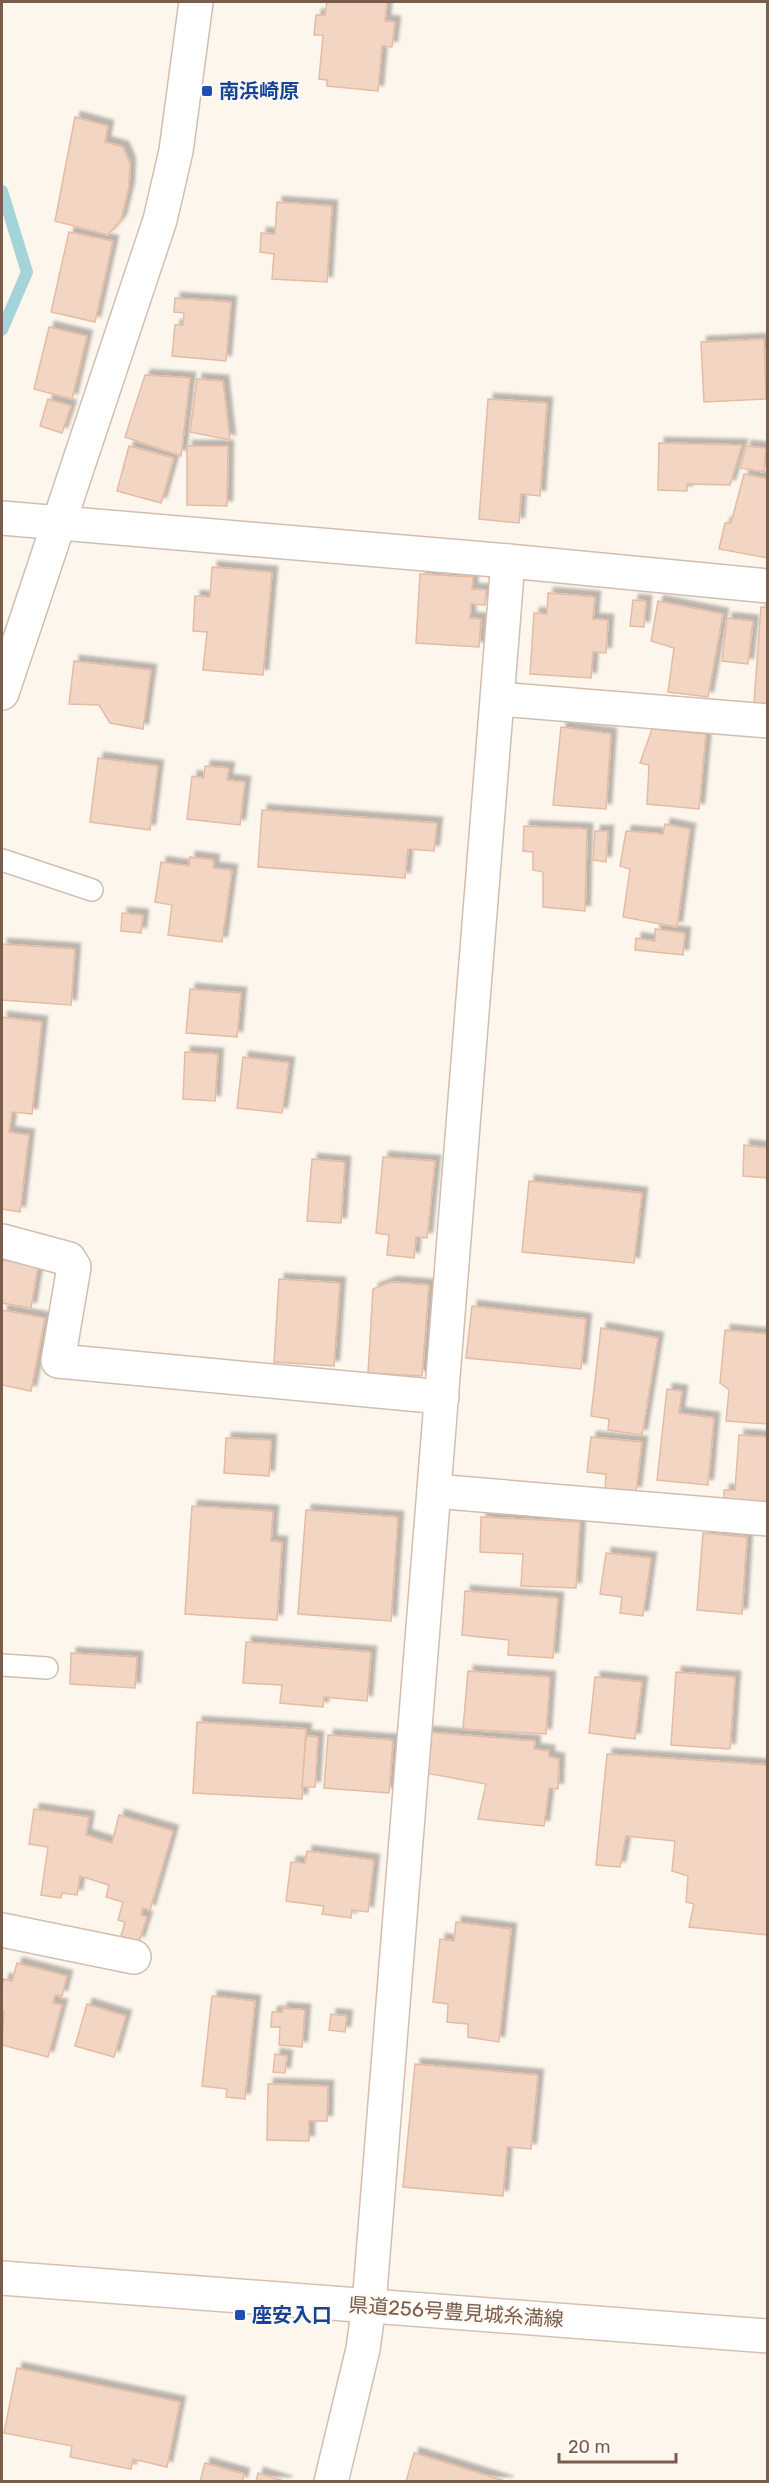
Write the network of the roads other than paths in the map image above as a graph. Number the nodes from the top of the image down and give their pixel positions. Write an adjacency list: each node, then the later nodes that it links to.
1 (196, 2): 3 (street)
2 (2, 518): 3 (street)
3 (57, 523): 4 (street); 6 (street)
4 (508, 561): 5 (street); 7 (street)
5 (768, 586)
6 (2, 693)
7 (498, 699): 8 (street); 12 (street)
8 (768, 721)
9 (2, 860): 10 (lane)
10 (92, 890)
11 (2, 1241): 12 (street)
12 (442, 1397): 13 (street)
13 (434, 1491): 14 (street); 20 (street)
14 (768, 1519)
15 (2, 1665): 16 (lane)
16 (47, 1668)
17 (2, 1930): 18 (street)
18 (134, 1957)
19 (2, 2278): 20 (street, 県道256号豊見城糸満線)
20 (369, 2305): 21 (street, 県道256号豊見城糸満線); 22 (street)
21 (768, 2336)
22 (331, 2481)

